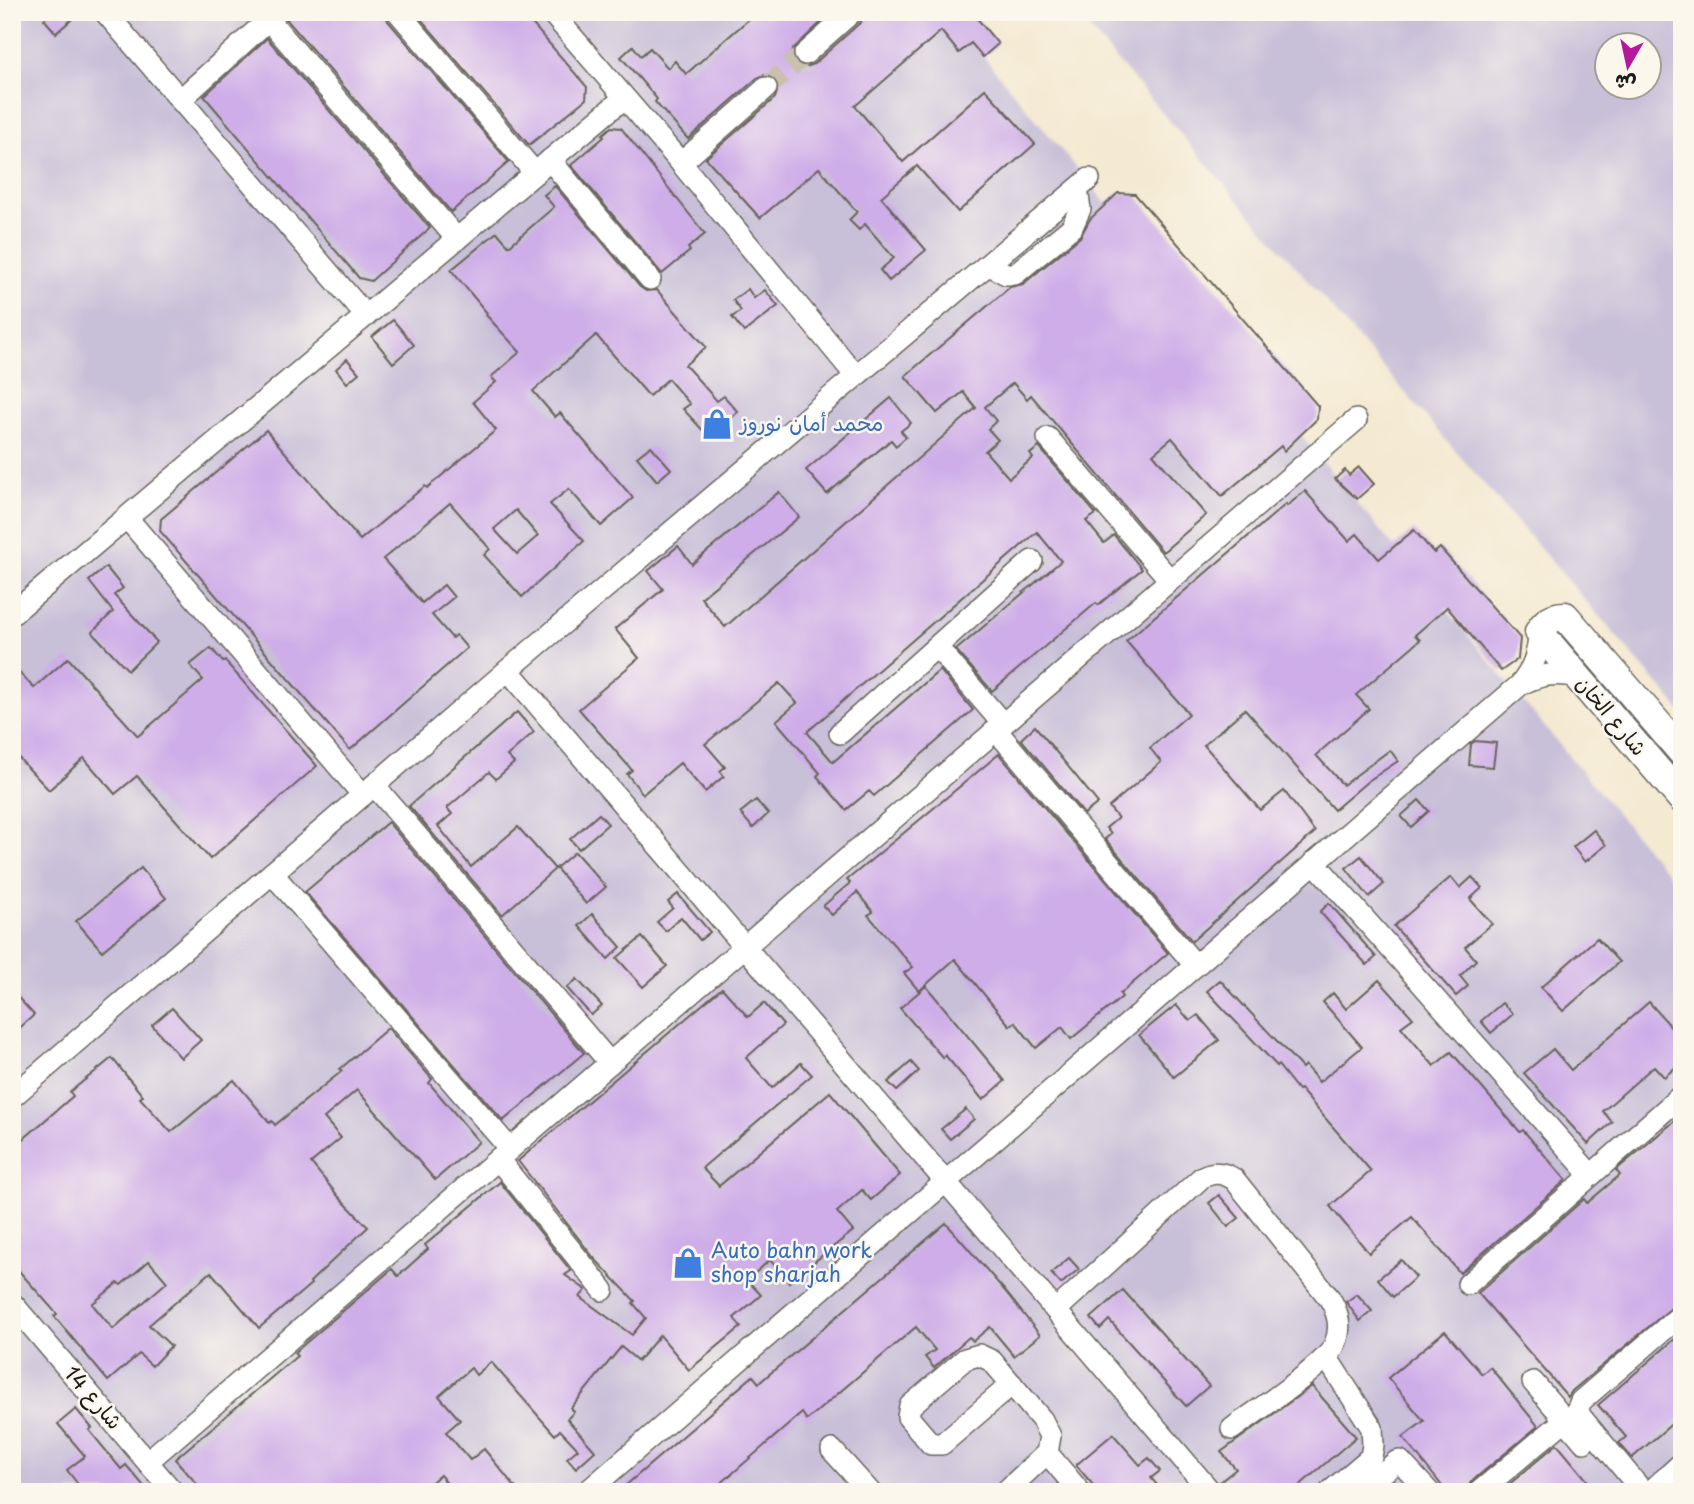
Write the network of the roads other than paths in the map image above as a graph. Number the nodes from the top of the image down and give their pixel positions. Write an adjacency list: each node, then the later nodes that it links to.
1 (105, 12): 9 (street)
2 (398, 12): 11 (street)
3 (551, 12): 8 (street)
4 (852, 12): 6 (street)
5 (273, 16): 9 (street); 13 (street)
6 (805, 54)
7 (766, 88): 10 (street)
8 (624, 97): 10 (street); 11 (street)
9 (180, 100): 15 (street)
10 (681, 163): 16 (street)
11 (543, 166): 13 (street); 14 (street)
12 (1083, 184): 16 (street)
13 (457, 239): 15 (street)
14 (650, 279)
15 (366, 316): 19 (street)
16 (856, 376): 25 (street)
17 (1356, 419): 21 (street)
18 (1048, 438): 21 (street)
19 (127, 518): 22 (street); 31 (street)
20 (1032, 561): 24 (street)
21 (1170, 580): 28 (street)
22 (12, 614)
23 (1539, 632): 26 (main road, شارع الخان); 27 (street); 30 (main road, شارع الخان)
24 (937, 647): 28 (street); 29 (street)
25 (508, 670): 31 (street); 35 (street)
26 (1578, 677): 27 (street); 32 (main road, شارع الخان)
27 (1521, 684): 33 (street)
28 (1000, 727): 35 (street); 36 (street)
29 (840, 733)
30 (1682, 752)
31 (368, 790): 34 (street); 37 (street)
32 (1682, 799)
33 (1314, 862): 36 (street); 41 (street)
34 (272, 873): 39 (street); 40 (street)
35 (745, 946): 37 (street); 42 (street)
36 (1195, 965): 42 (street)
37 (610, 1063): 40 (street)
38 (1682, 1095): 41 (street)
39 (12, 1097)
40 (504, 1154): 44 (street); 56 (street)
41 (1591, 1175): 43 (street)
42 (945, 1180): 46 (street); 60 (street)
43 (1468, 1284)
44 (603, 1290)
45 (12, 1303): 56 (street, شارع 14)
46 (1056, 1310): 48 (street); 63 (street)
47 (1682, 1314): 70 (street)
48 (1327, 1357): 52 (street); 64 (street)
49 (1533, 1382): 51 (street)
50 (1012, 1384): 50 (street); 54 (street)
51 (1565, 1420): 68 (street); 69 (street)
52 (1232, 1429)
53 (832, 1450): 61 (street)
54 (1047, 1453): 58 (street); 62 (street)
55 (1412, 1457): 67 (street)
56 (148, 1461): 59 (street, شارع 14)
57 (1682, 1463): 71 (street)
58 (1012, 1490)
59 (173, 1492)
60 (587, 1492)
61 (870, 1492)
62 (1080, 1492)
63 (1211, 1492)
64 (1330, 1492)
65 (1360, 1492): 66 (street)
66 (1429, 1492)
67 (1441, 1492)
68 (1479, 1492)
69 (1626, 1492)
70 (1643, 1492)
71 (1650, 1492)

